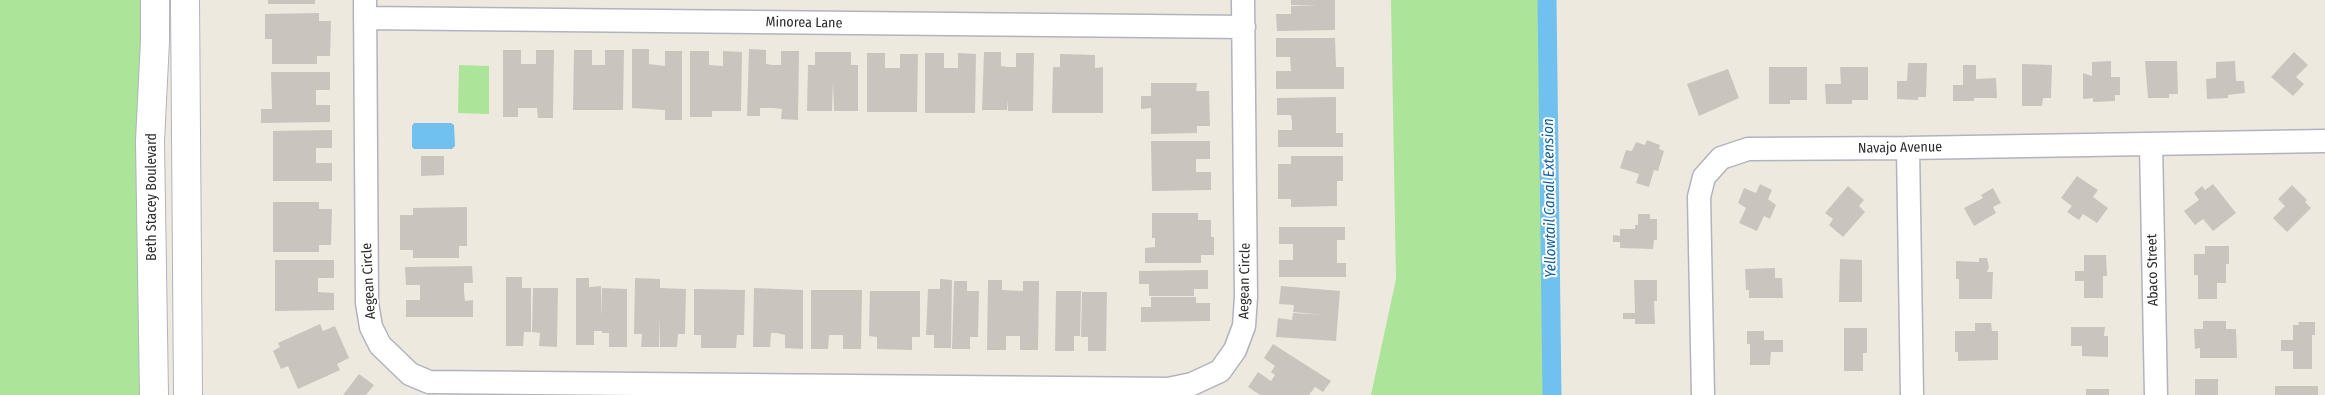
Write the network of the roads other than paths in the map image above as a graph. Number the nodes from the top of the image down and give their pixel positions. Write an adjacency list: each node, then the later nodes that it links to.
1 (155, 0): 9 (street, Beth Stacey Boulevard)
2 (185, 0): 10 (street)
3 (1243, 0): 5 (street, Aegean Circle)
4 (365, 9): 5 (street, Minorea Lane); 5 (street, Aegean Circle)
5 (1244, 27)
6 (2325, 141): 7 (street, Navajo Avenue)
7 (2151, 144): 8 (street, Navajo Avenue); 13 (street, Abaco Street)
8 (1908, 148): 11 (street, Navajo Avenue); 12 (street)
9 (154, 395)
10 (188, 395)
11 (1703, 395)
12 (1912, 395)
13 (2156, 395)

